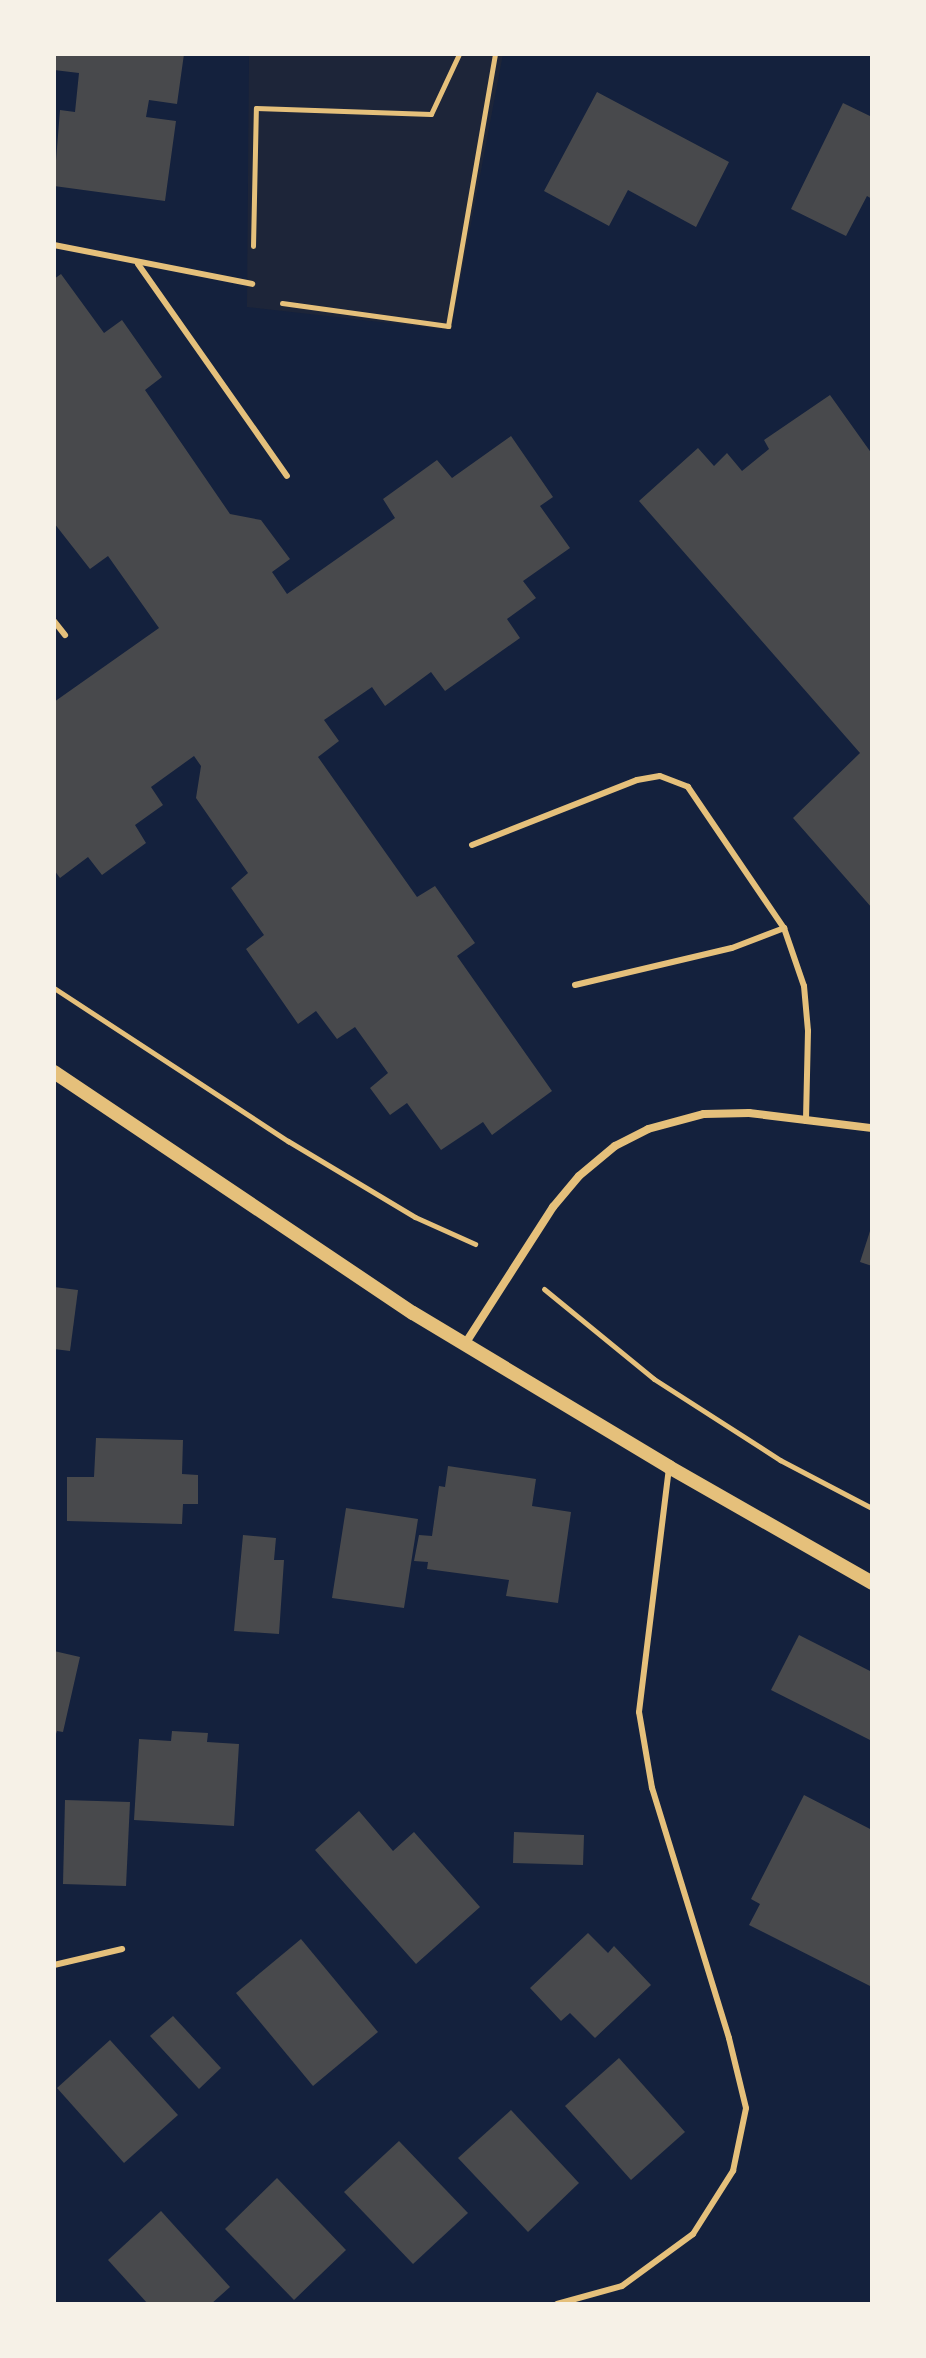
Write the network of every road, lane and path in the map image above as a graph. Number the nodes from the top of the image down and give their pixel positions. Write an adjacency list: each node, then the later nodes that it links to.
1 (459, 54): 5 (path)
2 (495, 54): 5 (path)
3 (54, 245): 4 (lane)
4 (138, 264): 5 (lane); 6 (lane)
5 (252, 284)
6 (287, 476)
7 (54, 621): 8 (lane)
8 (65, 635)
9 (472, 845): 10 (lane)
10 (784, 928): 11 (lane); 14 (lane)
11 (575, 985)
12 (54, 988): 16 (path)
13 (54, 1072): 18 (street)
14 (806, 1121): 15 (street); 18 (street)
15 (872, 1128)
16 (475, 1244)
17 (543, 1289): 20 (path)
18 (465, 1344): 19 (street)
19 (669, 1467): 21 (street); 24 (lane)
20 (872, 1508)
21 (872, 1583)
22 (122, 1949): 23 (lane)
23 (54, 1965)
24 (557, 2304)

